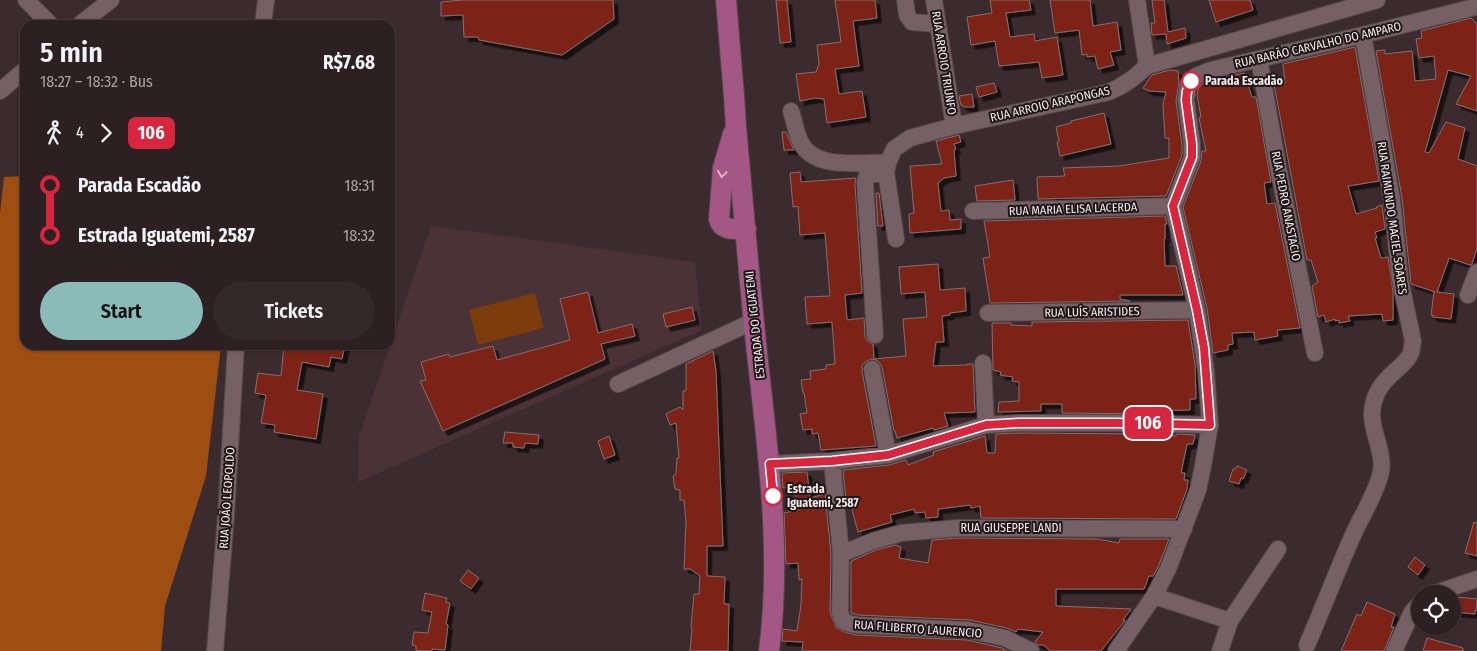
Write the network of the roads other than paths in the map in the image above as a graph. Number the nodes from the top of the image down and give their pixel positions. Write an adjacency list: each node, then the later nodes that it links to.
1 (26, 0): 10 (street)
2 (111, 0): 11 (street)
3 (266, 0): 12 (street)
4 (726, 0): 29 (main road, ESTRADA DO IGUATEMI)
5 (905, 0): 13 (street)
6 (934, 0): 13 (street, RUA ARROIO TRIUNFO)
7 (1137, 0): 16 (street)
8 (1377, 0): 16 (street, RUA ARROIO ARAPONGAS)
9 (1476, 7): 14 (street, RUA BARÃO CARVALHO DO AMPARO)
10 (45, 20)
11 (85, 20)
12 (264, 20)
13 (937, 24): 20 (street, RUA ARROIO TRIUNFO)
14 (1363, 35): 15 (street, RUA BARÃO CARVALHO DO AMPARO); 49 (street, RUA RAIMUNDO MACIEL SOARES)
15 (1259, 59): 22 (street, RUA BARÃO CARVALHO DO AMPARO); 32 (street, RUA PEDRO ANASTACIO)
16 (1147, 66): 20 (street, RUA ARROIO ARAPONGAS)
17 (20, 74): 18 (street)
18 (0, 91)
19 (792, 111): 21 (street)
20 (954, 126): 21 (street, RUA ARROIO ARAPONGAS)
21 (887, 167): 24 (street); 30 (street)
22 (1173, 206): 23 (street, RUA MARIA ELISA LACERDA); 27 (street)
23 (973, 211)
24 (896, 239)
25 (1477, 272): 26 (street)
26 (1468, 295)
27 (1197, 310): 28 (street, RUA LUÍS ARISTIDES); 37 (street)
28 (988, 313)
29 (754, 321): 35 (street); 40 (main road, ESTRADA DO IGUATEMI)
30 (875, 335)
31 (236, 350): 50 (street, RUA JOÃO LEOPOLDO)
32 (1316, 353)
33 (983, 363): 36 (street)
34 (872, 368): 38 (street)
35 (618, 384)
36 (986, 425): 37 (street); 38 (street)
37 (1210, 425): 41 (street)
38 (888, 455): 39 (street)
39 (832, 461): 40 (street); 43 (street, RUA FILIBERTO LAURENCIO)
40 (770, 464): 51 (main road, ESTRADA DO IGUATEMI)
41 (1184, 529): 43 (street, RUA GIUSEPPE LANDI); 46 (street)
42 (1278, 549): 48 (street)
43 (842, 554): 52 (street, RUA FILIBERTO LAURENCIO)
44 (1477, 579): 45 (street)
45 (1459, 585)
46 (1154, 596): 48 (street); 53 (street)
47 (1411, 614): 55 (street)
48 (1230, 621): 54 (street)
49 (1307, 645)
50 (215, 651)
51 (770, 651)
52 (1031, 651)
53 (1116, 651)
54 (1220, 651)
55 (1394, 651)

